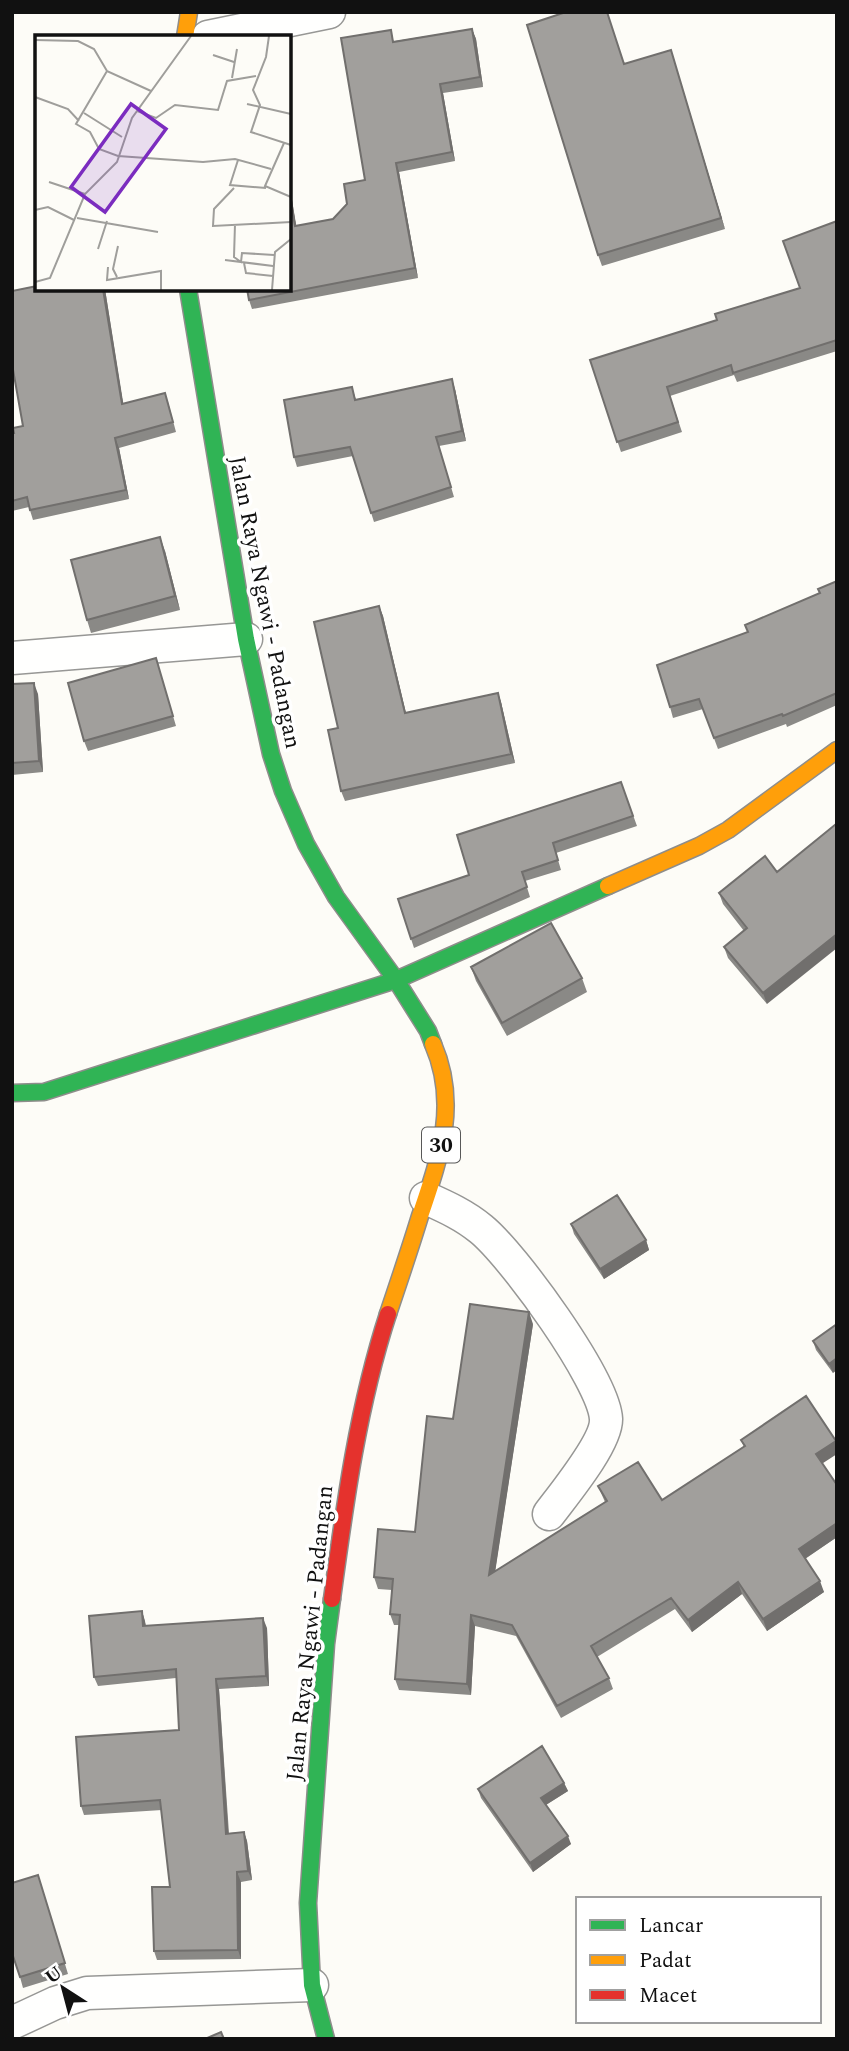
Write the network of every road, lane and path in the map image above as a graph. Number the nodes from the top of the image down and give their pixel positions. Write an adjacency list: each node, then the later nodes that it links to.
1 (189, 12): 3 (main road)
2 (329, 12): 4 (street)
3 (185, 35)
4 (218, 35)
5 (188, 290): 6 (main road, Jalan Raya Ngawi - Padangan / 30)
6 (246, 639): 7 (street); 9 (main road, Jalan Raya Ngawi - Padangan / 30)
7 (12, 658)
8 (837, 750): 9 (main road)
9 (396, 980): 10 (main road); 11 (main road, Jalan Raya Ngawi - Padangan / 30)
10 (12, 1093)
11 (426, 1198): 12 (street); 13 (main road, Jalan Raya Ngawi - Padangan / 30)
12 (549, 1514)
13 (312, 1985): 14 (street); 15 (main road, Jalan Raya Ngawi - Padangan / 30)
14 (12, 2023)
15 (326, 2039)

